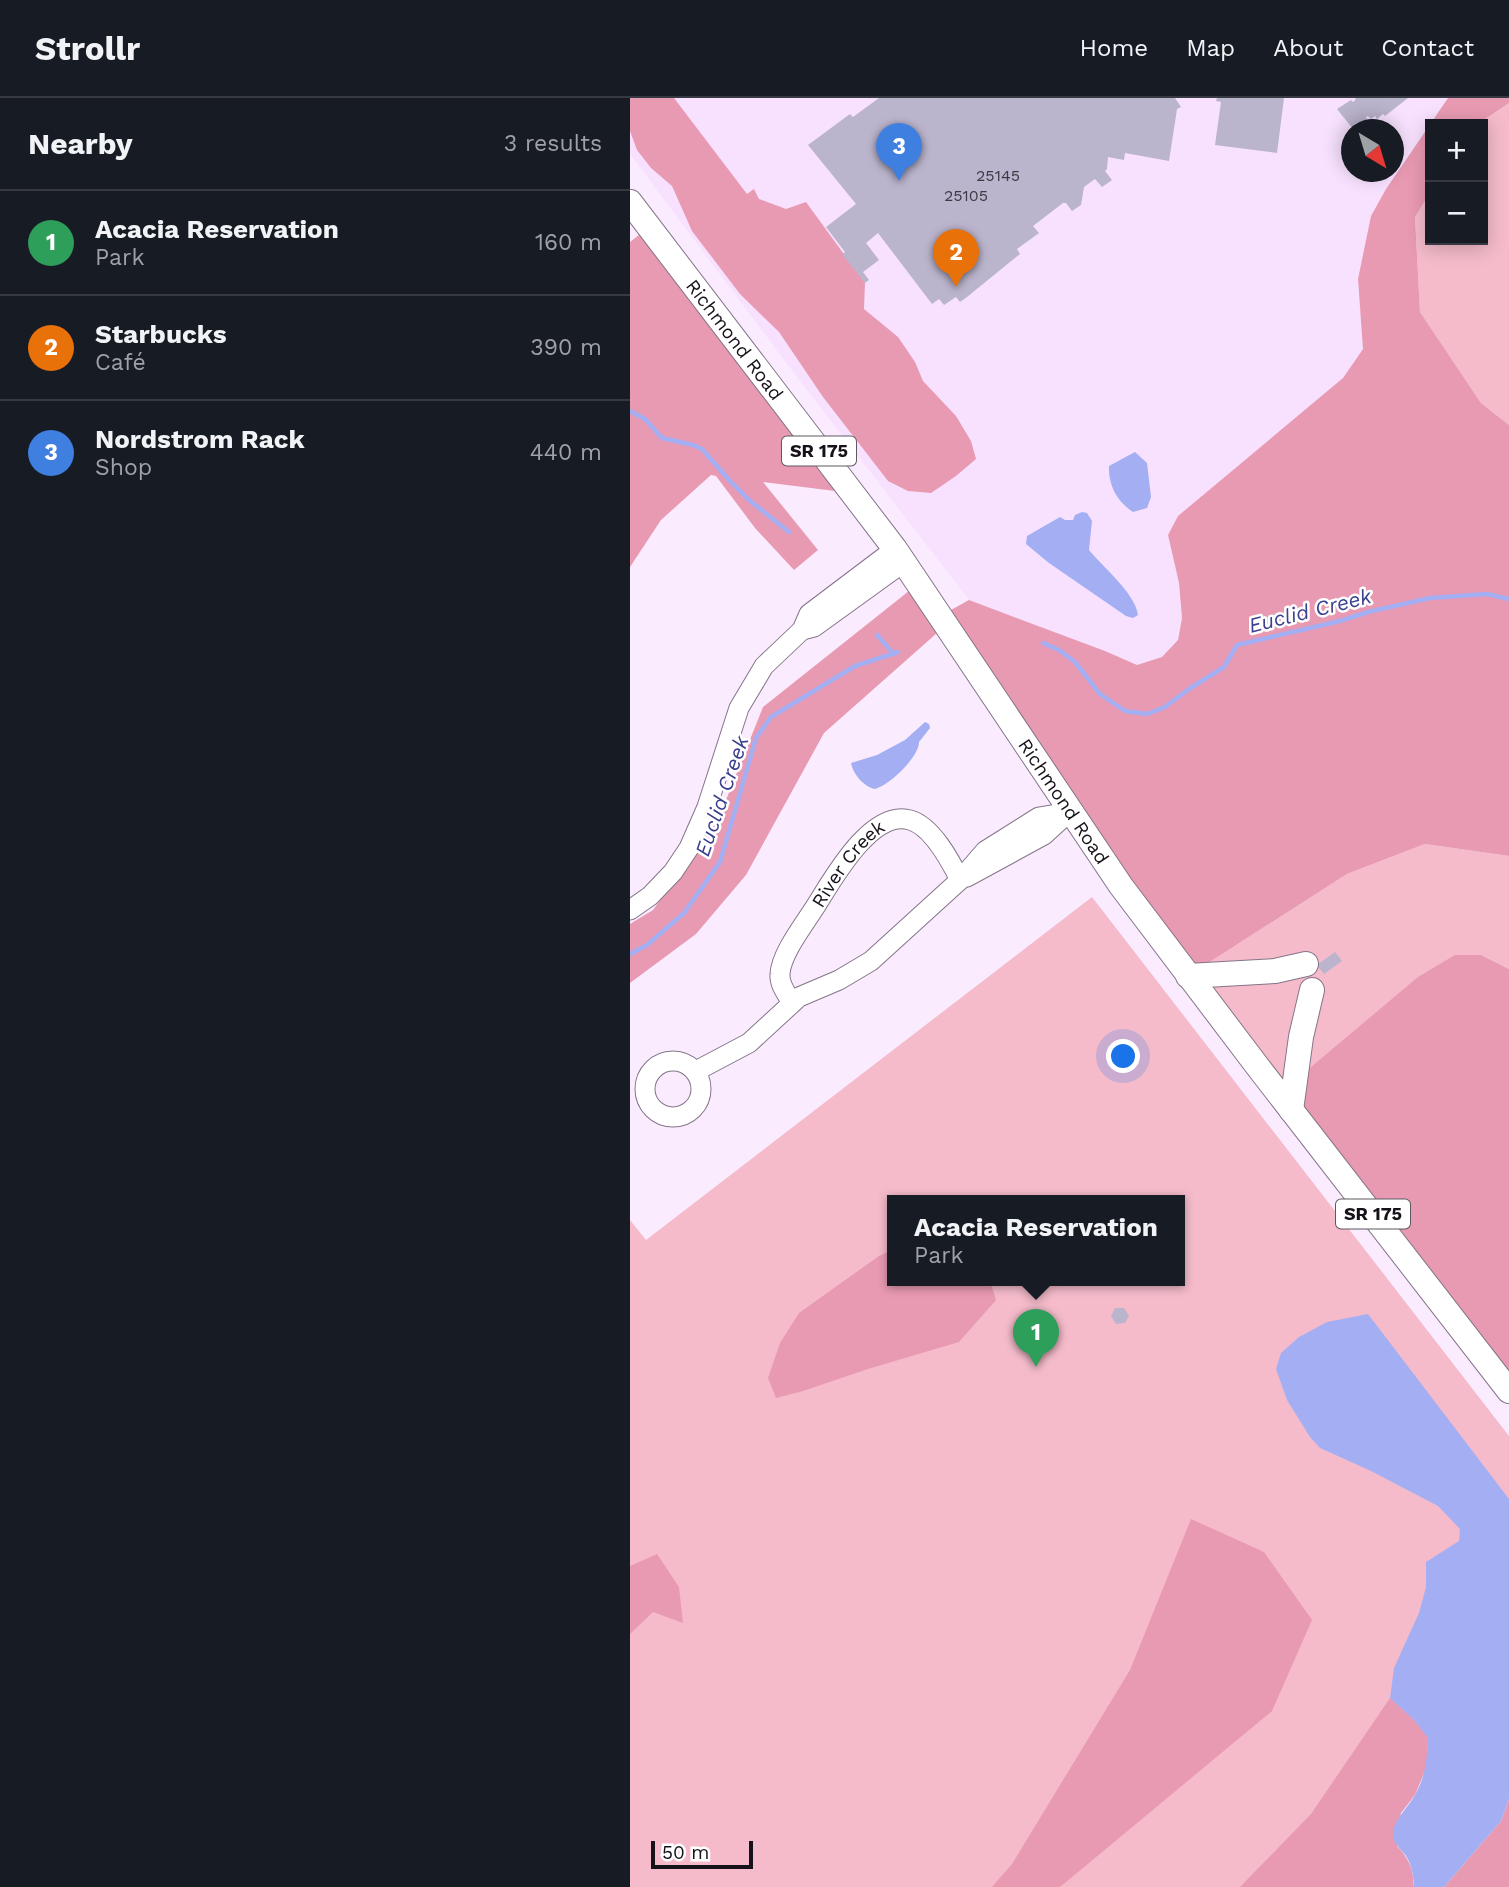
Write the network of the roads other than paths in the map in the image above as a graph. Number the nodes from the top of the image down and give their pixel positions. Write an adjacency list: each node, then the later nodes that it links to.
1 (630, 202): 2 (main road, Richmond Road / SR 175)
2 (899, 556): 3 (main road, Richmond Road / SR 175); 5 (street)
3 (1069, 812): 4 (street); 7 (main road, Richmond Road / SR 175)
4 (960, 880): 9 (street); 9 (street, River Creek)
5 (630, 909)
6 (1306, 964): 7 (main road)
7 (1188, 976): 11 (main road, Richmond Road / SR 175)
8 (1312, 990): 11 (main road)
9 (792, 1003): 10 (street)
10 (695, 1071)
11 (1291, 1110): 12 (main road, Richmond Road / SR 175)
12 (1509, 1391)

